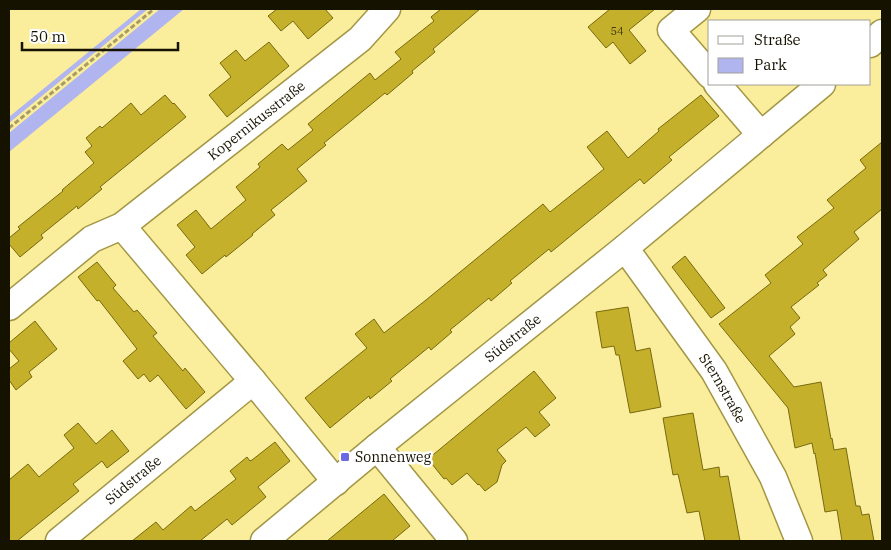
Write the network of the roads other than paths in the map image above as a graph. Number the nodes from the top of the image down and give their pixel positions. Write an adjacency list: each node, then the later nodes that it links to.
1 (387, 9): 9 (street, Kopernikusstraße)
2 (698, 9): 5 (street)
3 (882, 33): 4 (street)
4 (871, 43)
5 (708, 73)
6 (718, 85): 8 (street)
7 (821, 85): 8 (street, Südstraße)
8 (761, 136): 10 (street, Südstraße)
9 (122, 226): 11 (street, Kopernikusstraße); 12 (street)
10 (625, 248): 13 (street, Südstraße); 18 (street, Sternstraße)
11 (9, 308)
12 (253, 381): 14 (street); 15 (street, Südstraße)
13 (378, 447): 14 (street, Südstraße); 17 (street)
14 (336, 482): 16 (street, Südstraße)
15 (59, 541)
16 (264, 541)
17 (454, 541)
18 (799, 541)

